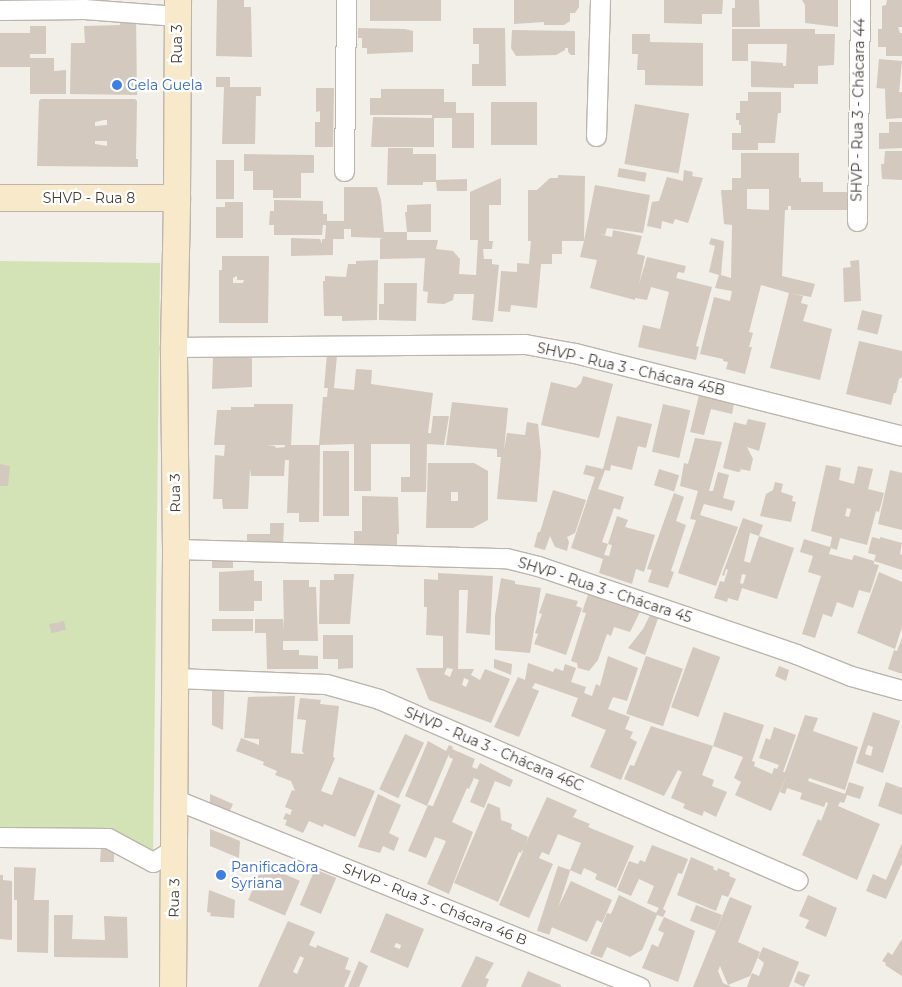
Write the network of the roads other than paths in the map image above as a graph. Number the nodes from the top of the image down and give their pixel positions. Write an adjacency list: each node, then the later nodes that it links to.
1 (346, 0): 7 (street)
2 (600, 0): 6 (street)
3 (860, 0): 10 (street, SHVP - Rua 3 - Chácara 44)
4 (177, 8): 5 (street); 9 (main road, Rua 3)
5 (0, 10)
6 (596, 136)
7 (344, 171)
8 (0, 198): 9 (main road, SHVP - Rua 8)
9 (178, 198): 11 (main road, Rua 3)
10 (857, 221)
11 (174, 347): 12 (street, SHVP - Rua 3 - Chácara 45B); 13 (main road, Rua 3)
12 (902, 436)
13 (176, 549): 14 (main road, Rua 3); 15 (street, SHVP - Rua 3 - Chácara 45)
14 (176, 678): 16 (main road, Rua 3); 19 (street, SHVP - Rua 3 - Chácara 46C)
15 (902, 690)
16 (174, 799): 18 (main road, Rua 3); 21 (street, SHVP - Rua 3 - Chácara 46 B)
17 (0, 837): 18 (street)
18 (175, 848): 20 (main road, Rua 3)
19 (797, 880)
20 (173, 987)
21 (640, 987)

